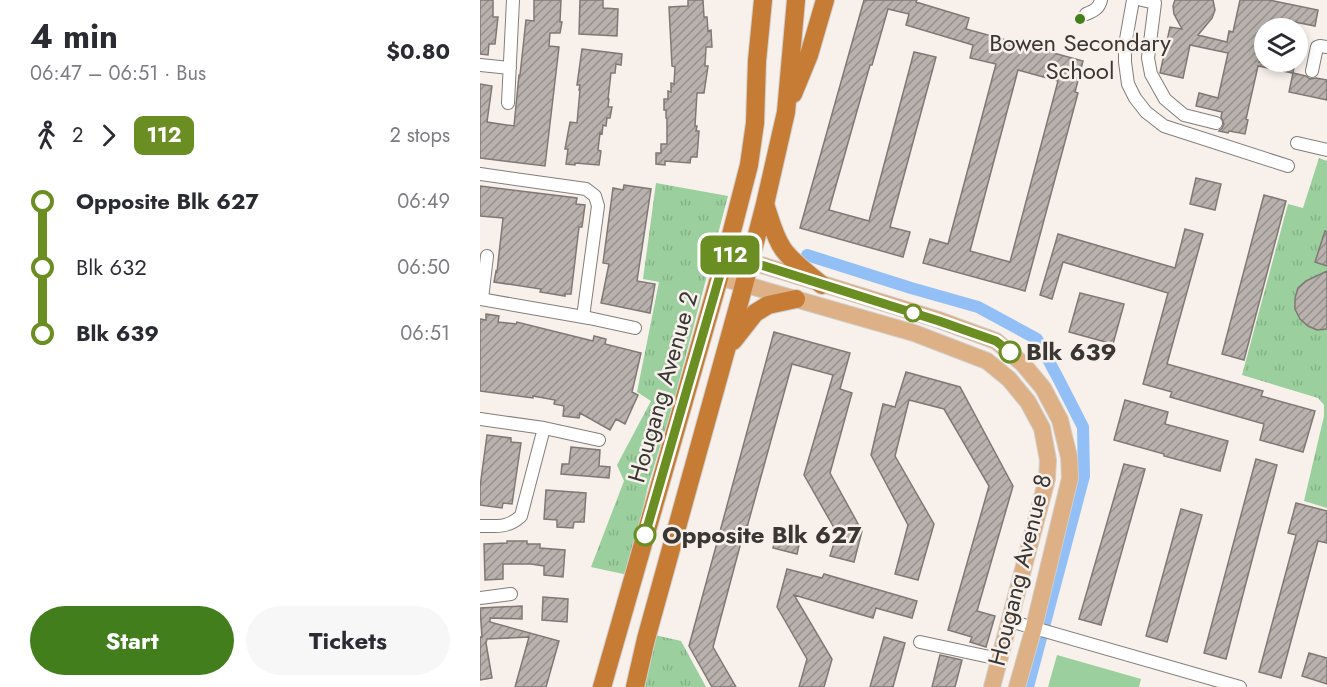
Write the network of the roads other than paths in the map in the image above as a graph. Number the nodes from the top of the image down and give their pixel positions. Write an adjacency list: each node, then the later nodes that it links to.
1 (513, 0): 14 (street)
2 (754, 0): 12 (highway)
3 (763, 0): 12 (highway)
4 (796, 0): 17 (highway)
5 (825, 0): 17 (highway)
6 (1101, 0): 10 (street)
7 (1133, 0): 21 (street)
8 (1143, 0): 9 (street)
9 (1157, 2): 18 (street)
10 (1086, 14)
11 (1327, 47): 15 (street)
12 (757, 61): 24 (highway, Hougang Avenue 2)
13 (480, 65): 14 (street)
14 (510, 68): 16 (street)
15 (1312, 71)
16 (508, 103)
17 (786, 112): 23 (highway, Hougang Avenue 2)
18 (1216, 123)
19 (1297, 143): 20 (street)
20 (1327, 150)
21 (1288, 166)
22 (480, 174): 32 (street)
23 (765, 204): 26 (highway, Hougang Avenue 2); 29 (highway)
24 (726, 254): 26 (main road, Hougang Avenue 8); 27 (highway, Hougang Avenue 2)
25 (488, 256): 30 (street)
26 (750, 262): 28 (highway, Hougang Avenue 2); 29 (main road, Hougang Avenue 8)
27 (719, 277): 28 (main road, Hougang Avenue 8); 45 (highway, Hougang Avenue 2)
28 (744, 284): 31 (main road, Hougang Avenue 8); 34 (highway, Hougang Avenue 2)
29 (822, 285): 42 (main road, Hougang Avenue 8)
30 (481, 299): 32 (street)
31 (796, 299): 34 (highway); 41 (main road, Hougang Avenue 8)
32 (583, 317): 33 (street)
33 (635, 328)
34 (726, 350): 46 (highway, Hougang Avenue 2)
35 (480, 419): 36 (street)
36 (544, 428): 37 (street); 38 (street)
37 (599, 440)
38 (480, 526)
39 (512, 594): 40 (street)
40 (480, 598)
41 (1010, 621): 42 (street); 44 (main road, Hougang Avenue 8)
42 (1038, 628): 48 (main road, Hougang Avenue 8); 49 (street)
43 (920, 642): 44 (street)
44 (999, 659): 47 (main road, Hougang Avenue 8)
45 (602, 687)
46 (635, 687)
47 (992, 687)
48 (1017, 687)
49 (1240, 687)

